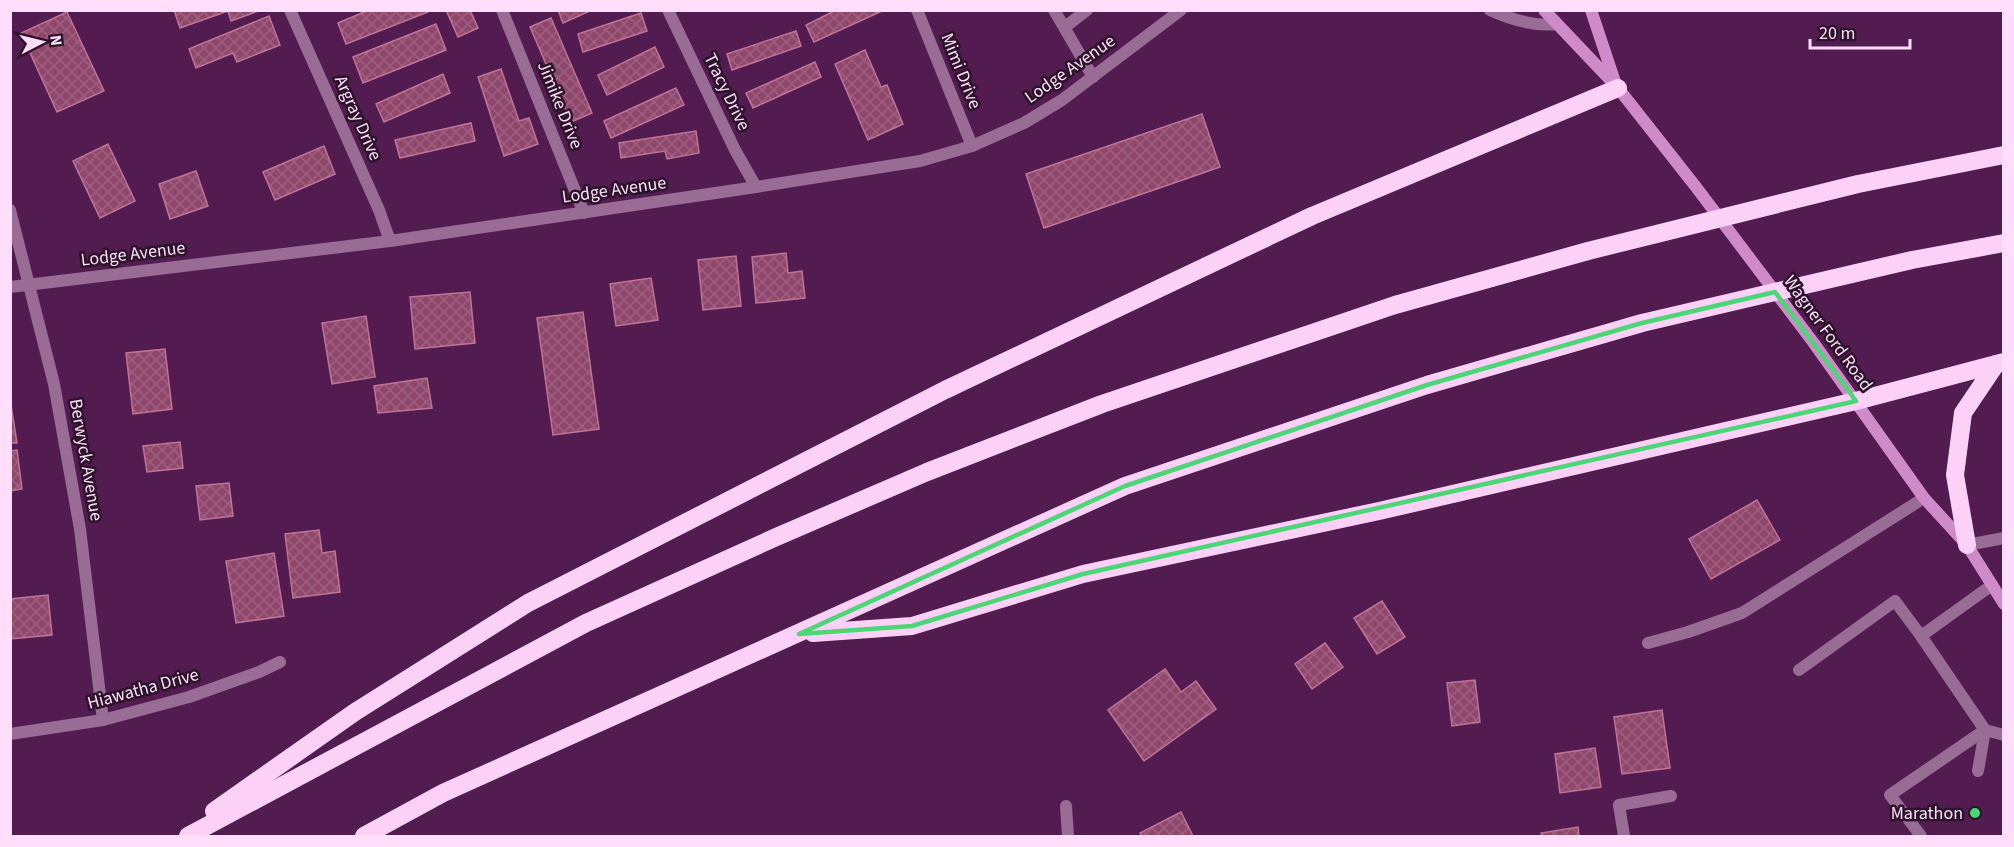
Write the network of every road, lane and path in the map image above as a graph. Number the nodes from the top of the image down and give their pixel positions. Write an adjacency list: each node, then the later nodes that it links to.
1 (290, 10): 20 (street, Argray Drive)
2 (502, 10): 19 (street, Jimike Drive)
3 (668, 10): 17 (street, Tracy Drive)
4 (917, 10): 15 (street, Mimi Drive)
5 (1054, 10): 12 (street)
6 (1087, 10): 12 (street)
7 (1181, 10): 13 (street, Lodge Avenue)
8 (1490, 10): 11 (street)
9 (1544, 10): 11 (main road, Wagner Ford Road)
10 (1591, 10): 14 (main road, Wagner Ford Road)
11 (1557, 24): 14 (main road, Wagner Ford Road)
12 (1065, 27): 13 (street)
13 (1093, 77): 15 (street, Lodge Avenue)
14 (1617, 88): 25 (main road, Wagner Ford Road); 43 (highway)
15 (972, 146): 17 (street, Lodge Avenue)
16 (2004, 155): 44 (highway)
17 (756, 187): 19 (street, Lodge Avenue)
18 (10, 210): 22 (street, Berwyck Avenue)
19 (584, 213): 20 (street, Lodge Avenue)
20 (390, 240): 22 (street, Lodge Avenue)
21 (2004, 243): 31 (highway)
22 (30, 285): 23 (street, Lodge Avenue); 36 (street, Berwyck Avenue)
23 (10, 287)
24 (2000, 363): 25 (highway); 28 (highway)
25 (1856, 401): 26 (main road, Wagner Ford Road); 31 (highway)
26 (1924, 498): 28 (main road, Wagner Ford Road); 33 (street)
27 (2004, 538): 28 (street)
28 (1967, 545): 29 (main road, Wagner Ford Road)
29 (1992, 585): 30 (main road, Wagner Ford Road); 32 (street)
30 (2004, 604)
31 (799, 634): 45 (highway)
32 (1921, 636): 35 (street); 37 (street)
33 (1648, 643)
34 (280, 662): 36 (street, Hiawatha Drive)
35 (1799, 670)
36 (103, 720): 38 (street, Hiawatha Drive)
37 (1985, 730): 39 (street); 40 (street); 48 (street)
38 (10, 735)
39 (2004, 735)
40 (1978, 771)
41 (1671, 796): 47 (street)
42 (1066, 806): 46 (street)
43 (179, 837)
44 (188, 837)
45 (364, 837)
46 (1068, 837)
47 (1624, 837)
48 (1921, 837)

